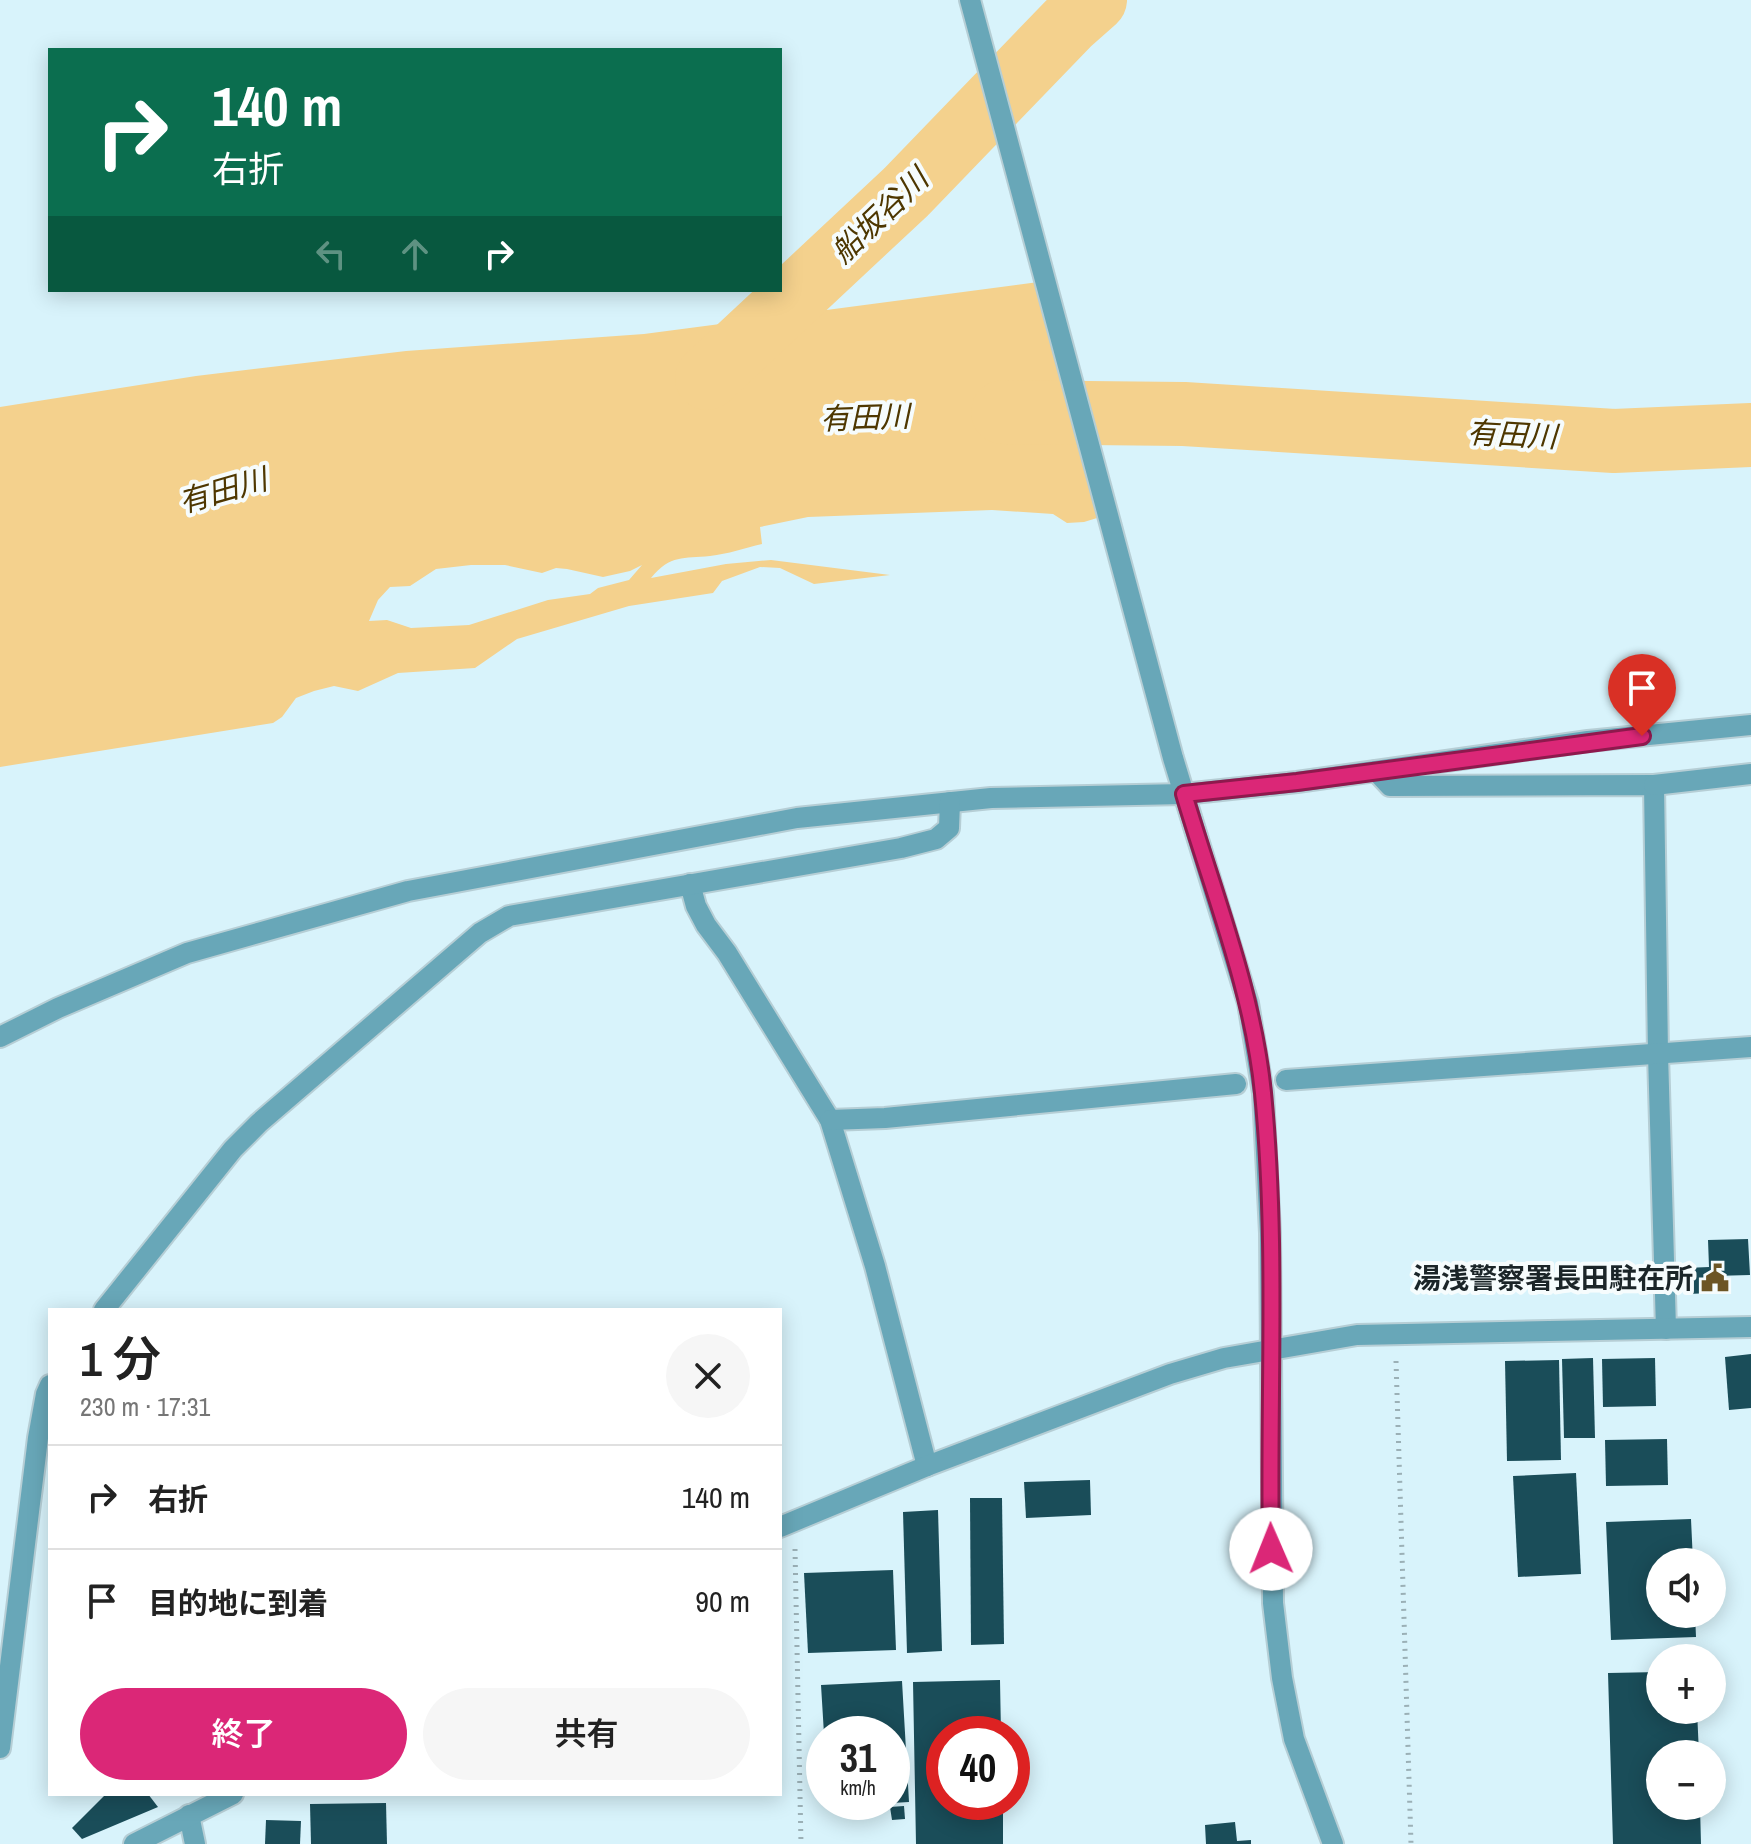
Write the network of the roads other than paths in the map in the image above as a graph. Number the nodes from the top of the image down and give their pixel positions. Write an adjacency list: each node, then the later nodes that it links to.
1 (970, 0): 6 (street)
2 (1751, 725): 3 (street)
3 (1376, 771): 5 (street); 6 (street)
4 (1751, 774): 5 (street)
5 (1654, 785): 11 (street)
6 (1184, 794): 7 (street); 18 (street)
7 (950, 802): 8 (street); 9 (street)
8 (690, 884): 14 (street); 15 (street)
9 (0, 1037)
10 (1751, 1047): 11 (street)
11 (1658, 1054): 12 (street); 17 (street)
12 (1286, 1080)
13 (1236, 1084): 14 (street)
14 (830, 1120): 20 (street)
15 (106, 1308)
16 (1751, 1327): 17 (street)
17 (1666, 1329): 18 (street)
18 (1272, 1348): 20 (street); 27 (street)
19 (48, 1390): 22 (street)
20 (927, 1466): 21 (street)
21 (787, 1524)
22 (0, 1748)
23 (229, 1796): 24 (street)
24 (189, 1815): 25 (street); 26 (street)
25 (134, 1844)
26 (195, 1844)
27 (1333, 1844)

